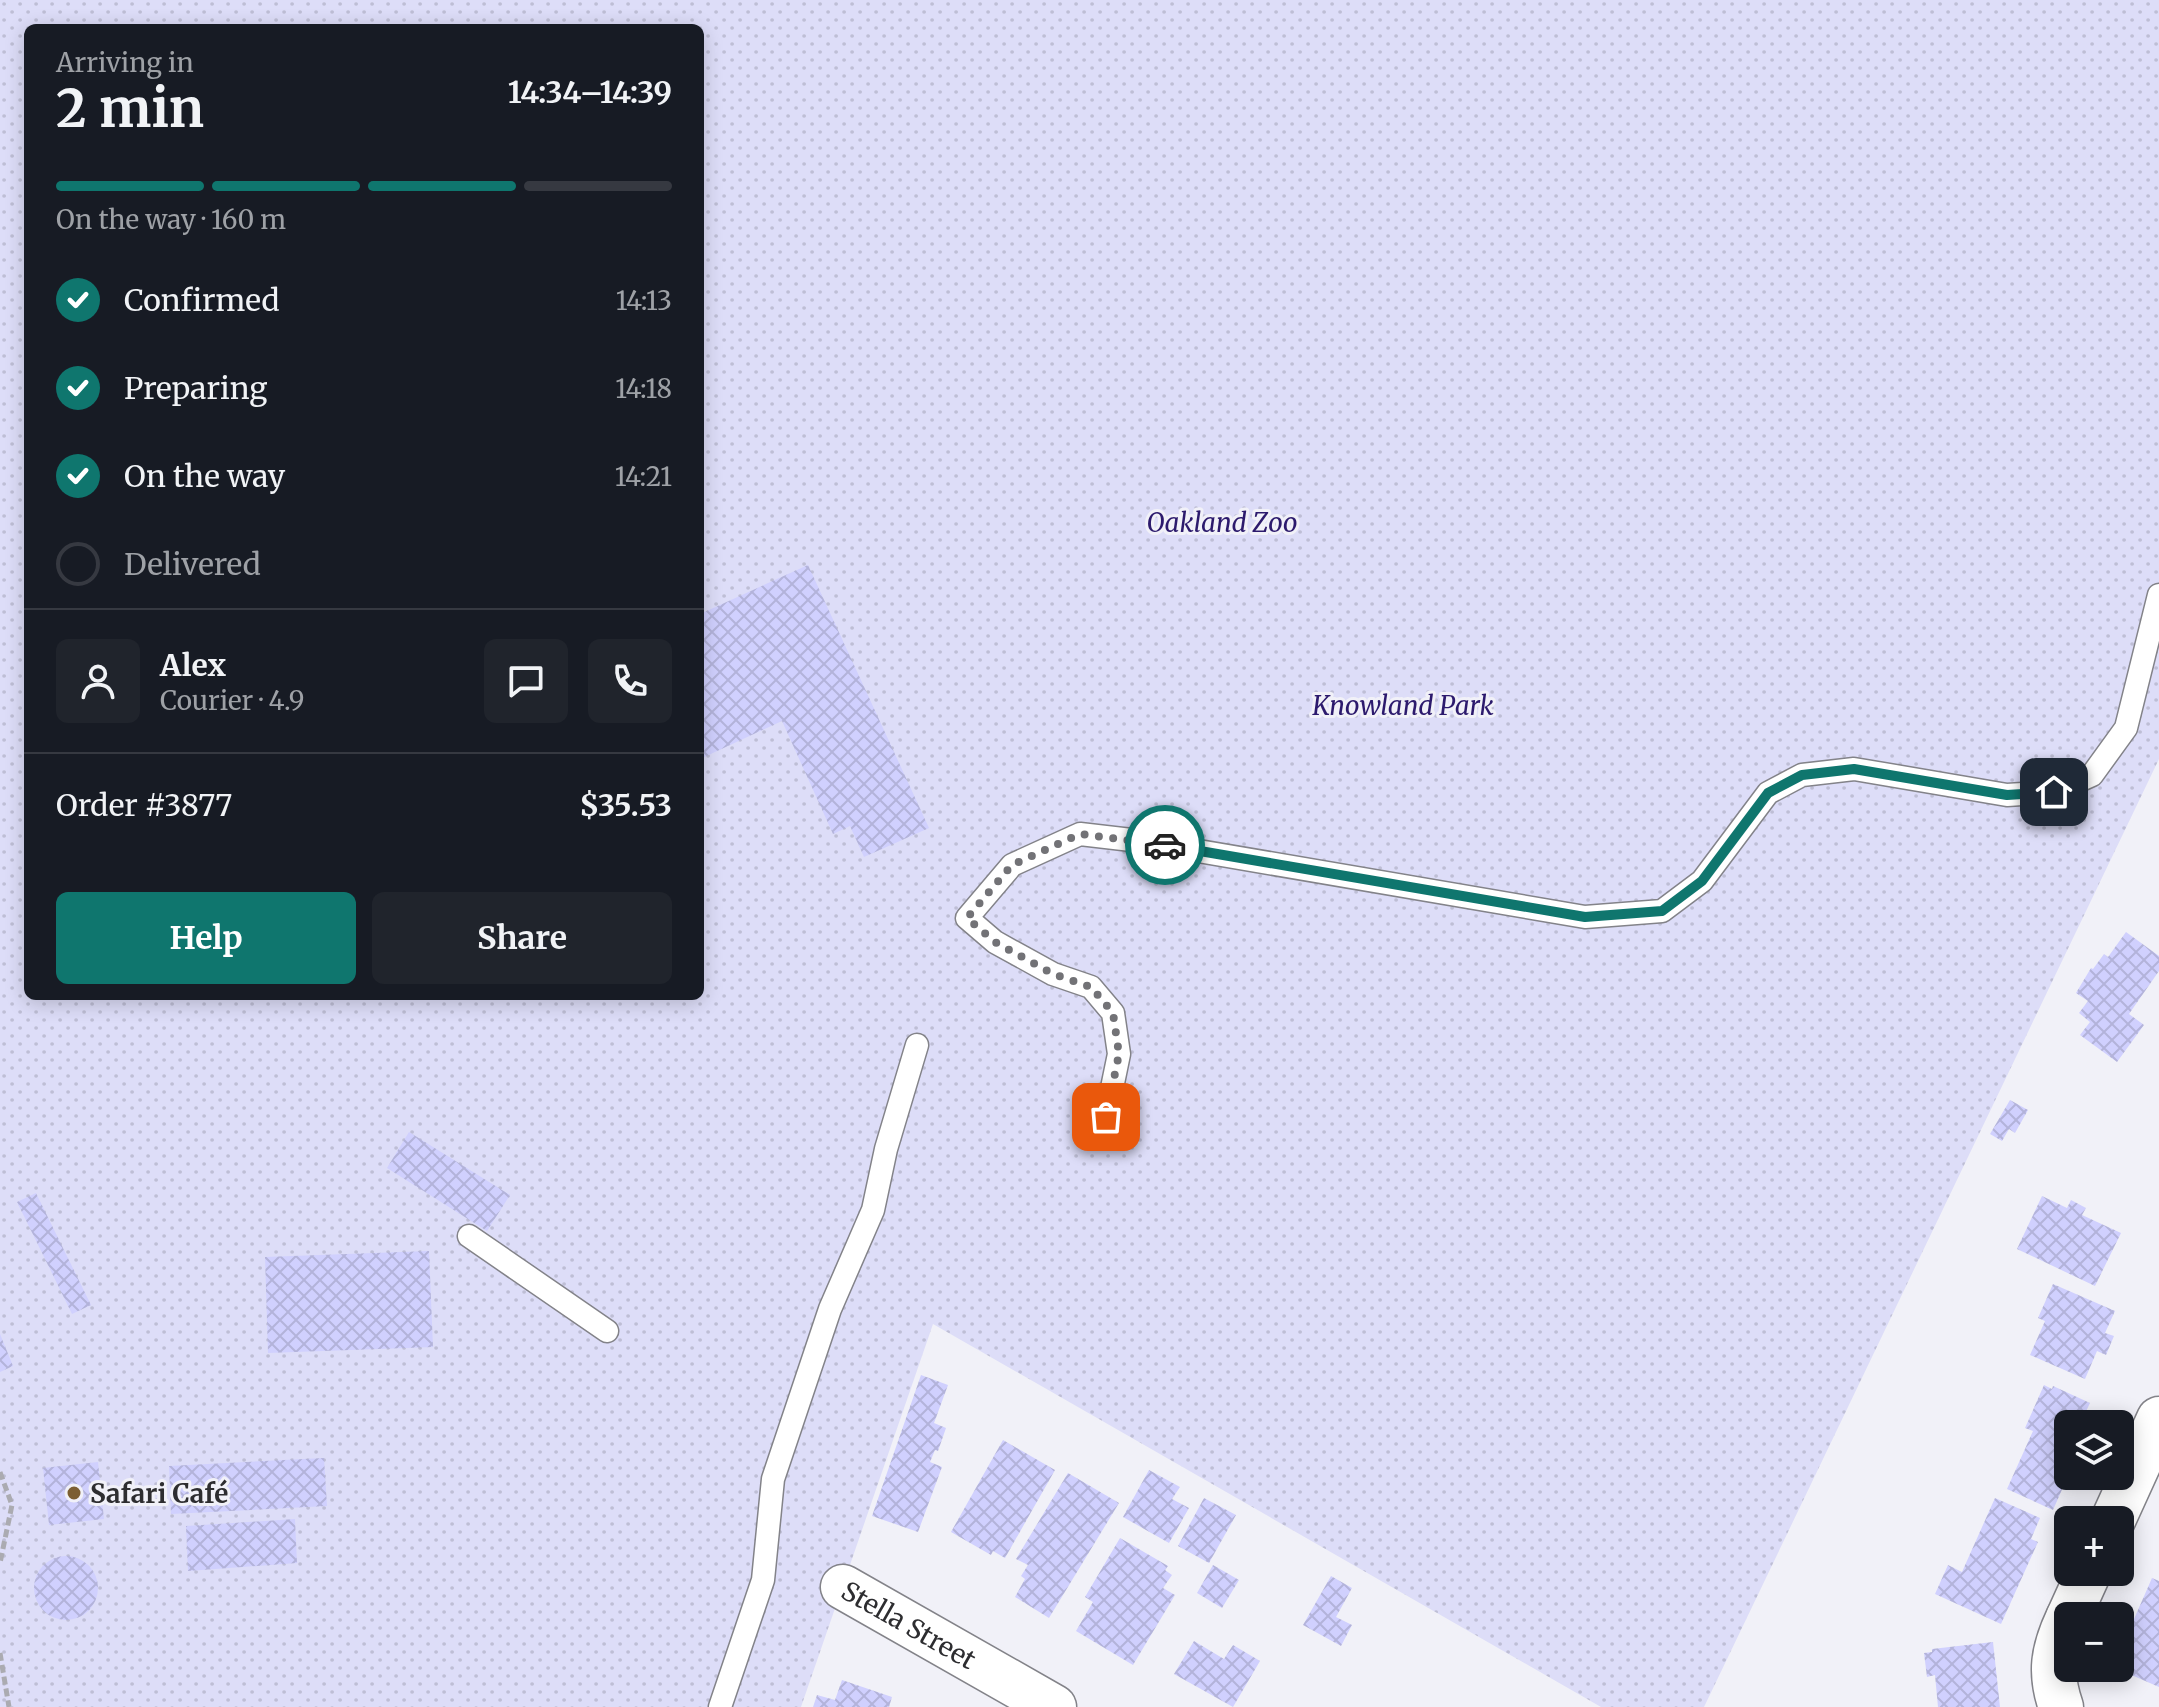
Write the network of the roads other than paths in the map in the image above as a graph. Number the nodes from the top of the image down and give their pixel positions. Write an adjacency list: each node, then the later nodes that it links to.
1 (2159, 595): 3 (lane)
2 (917, 1045): 10 (lane)
3 (1106, 1117)
4 (469, 1236): 5 (lane)
5 (607, 1331)
6 (2159, 1419): 7 (street)
7 (2119, 1506)
8 (843, 1587): 11 (street, Stella Street)
9 (2054, 1660): 12 (street)
10 (720, 1707)
11 (1054, 1707)
12 (2061, 1707)

